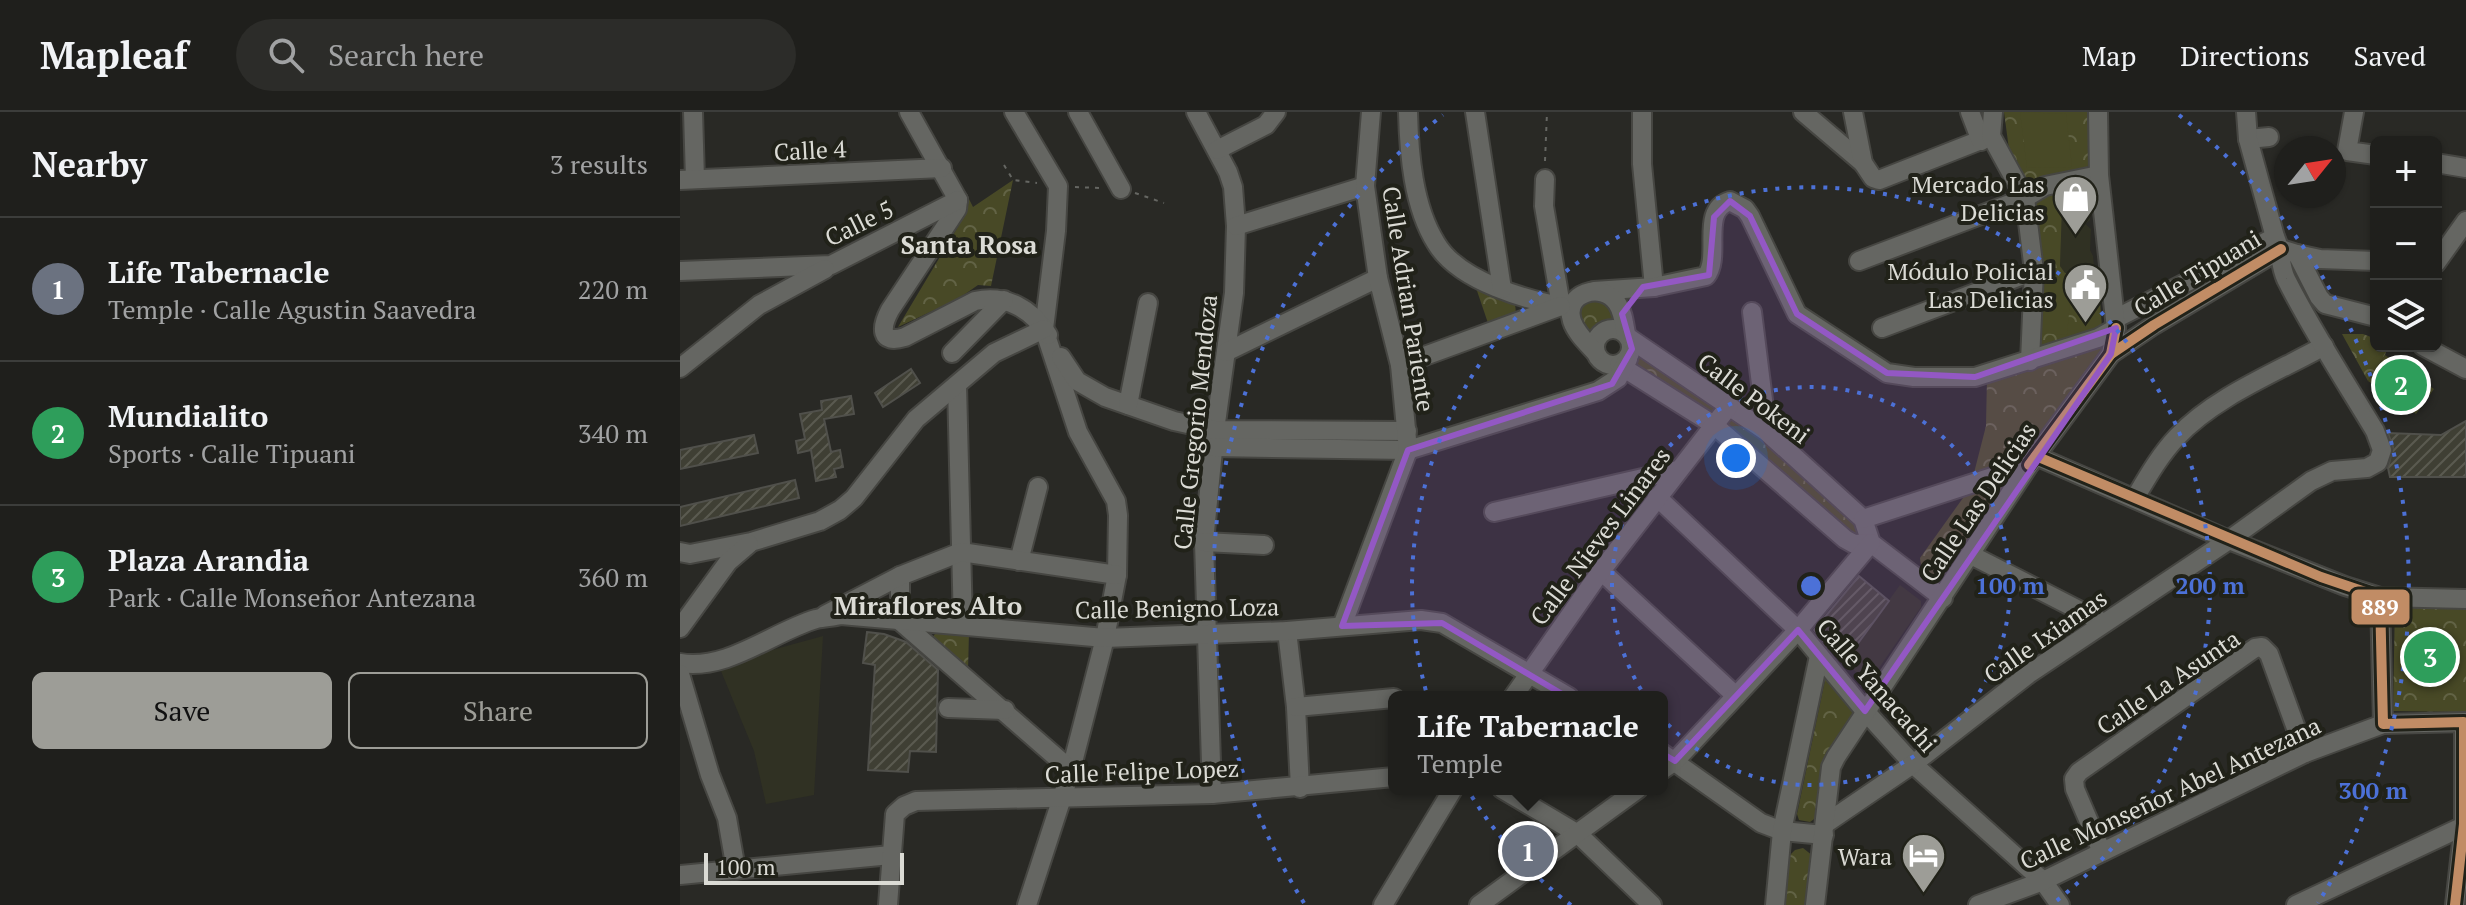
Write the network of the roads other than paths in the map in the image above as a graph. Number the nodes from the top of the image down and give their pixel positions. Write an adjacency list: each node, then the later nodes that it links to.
1 (693, 112): 29 (street)
2 (909, 112): 25 (street)
3 (1014, 112): 56 (street)
4 (1078, 112): 32 (street)
5 (1196, 112): 22 (street, Calle Gregorio Mendoza)
6 (1276, 112): 22 (street)
7 (1371, 112): 31 (street, Calle Adrian Pariente)
8 (1408, 112): 46 (street)
9 (1475, 112): 46 (street)
10 (1629, 112): 11 (street)
11 (1640, 112): 45 (street)
12 (1803, 112): 27 (street)
13 (1853, 112): 27 (street)
14 (1970, 112): 20 (street)
15 (1993, 112): 20 (street)
16 (2098, 112): 28 (street, Calle Las Delicias)
17 (2246, 112): 21 (street)
18 (2354, 112): 23 (street)
19 (2269, 137): 21 (street)
20 (1986, 139): 27 (street); 33 (street)
21 (2248, 139): 37 (street)
22 (1217, 150): 36 (street, Calle Gregorio Mendoza)
23 (2370, 154)
24 (2442, 164): 26 (street)
25 (942, 168): 29 (street, Calle 4); 34 (street)
26 (2466, 168)
27 (1868, 171)
28 (2099, 175): 33 (street); 54 (street, Calle Las Delicias)
29 (688, 179)
30 (1545, 179): 50 (street)
31 (1365, 186): 36 (street); 44 (street, Calle Adrian Pariente)
32 (1121, 189)
33 (2025, 198): 39 (street); 43 (street)
34 (958, 200): 41 (street, Calle 5); 48 (street)
35 (2466, 221): 38 (street)
36 (1236, 226): 59 (street, Calle Gregorio Mendoza)
37 (2285, 247): 40 (street); 53 (street, Calle Tipuani); 54 (street, Calle Tipuani); 58 (street); 62 (street, Calle Tipuani)
38 (2442, 255)
39 (1859, 261)
40 (2370, 261)
41 (831, 265): 42 (street, Calle 5); 66 (street)
42 (680, 271)
43 (2034, 271): 55 (street); 64 (street)
44 (1378, 278): 59 (street); 65 (street, Calle Adrian Pariente)
45 (1648, 287): 47 (street); 52 (street); 64 (street, Calle Tipuani)
46 (1502, 289): 50 (street)
47 (1594, 291): 50 (street); 52 (street)
48 (1004, 300): 56 (street); 61 (street)
49 (1148, 303): 69 (street)
50 (1566, 307): 63 (street); 65 (street)
51 (1752, 312): 72 (street)
52 (1622, 314): 57 (street)
53 (2370, 315)
54 (2116, 323): 62 (street, Calle Las Delicias); 64 (street, Calle Tipuani)
55 (1882, 328)
56 (1044, 329): 68 (street); 69 (street); 92 (street)
57 (1627, 336): 63 (street); 63 (street); 70 (street, Calle Pokeni)
58 (2324, 346): 79 (street); 82 (street, Calle Ixiamas)
59 (1226, 352): 73 (street, Calle Gregorio Mendoza)
60 (2434, 352): 67 (street)
61 (952, 353)
62 (2111, 354): 75 (street, Calle Las Delicias)
63 (1614, 361): 71 (street, Calle Pokeni); 74 (street)
64 (2030, 361)
65 (1400, 365): 74 (street, Calle Adrian Pariente)
66 (680, 368)
67 (2466, 369)
68 (957, 385): 83 (street); 88 (street)
69 (1128, 405): 73 (street)
70 (1729, 406): 71 (street, Calle Nieves Linares); 72 (street, Calle Pokeni)
71 (1714, 425): 76 (street, Calle Nieves Linares); 85 (street, Calle Pokeni)
72 (1767, 432): 81 (street, Calle Pokeni)
73 (1214, 438): 74 (street); 84 (street, Calle Gregorio Mendoza)
74 (1407, 441): 101 (street, Calle Adrian Pariente)
75 (2033, 461): 79 (street); 81 (street); 89 (street, Calle Las Delicias)
76 (1678, 470): 78 (street, Calle Nieves Linares); 80 (street)
77 (1038, 487): 90 (street)
78 (1657, 497): 91 (street, Calle Nieves Linares); 103 (street, Calle Yanacachi)
79 (2135, 498): 82 (street)
80 (1494, 512)
81 (1863, 519): 85 (street, Calle Pokeni)
82 (2229, 540): 94 (street); 99 (street, Calle Ixiamas)
83 (751, 542): 87 (street); 102 (street)
84 (1204, 542): 86 (street); 105 (street, Calle Gregorio Mendoza)
85 (1871, 543): 95 (street, Calle Pokeni); 103 (street)
86 (1264, 545)
87 (680, 552)
88 (961, 552): 90 (street); 93 (street); 100 (street)
89 (1971, 555): 95 (street, Calle Las Delicias); 99 (street)
90 (1019, 561): 92 (street)
91 (1601, 571): 109 (street, Calle Nieves Linares); 113 (street)
92 (1117, 575): 106 (street)
93 (900, 576): 97 (street); 98 (street)
94 (2380, 597): 96 (street); 120 (street)
95 (1943, 598): 118 (street, Calle Las Delicias)
96 (2466, 599)
97 (816, 620): 98 (street, Calle Benigno Loza); 108 (street, Calle Benigno Loza)
98 (900, 621): 100 (street, Calle Benigno Loza); 117 (street)
99 (2104, 623): 124 (street, Calle Ixiamas)
100 (963, 625): 106 (street, Calle Benigno Loza)
101 (1342, 626): 104 (street, Calle Benigno Loza); 109 (street, Calle Benigno Loza)
102 (680, 628)
103 (1798, 630): 107 (street, Calle Yanacachi); 113 (street)
104 (1287, 631): 105 (street, Calle Benigno Loza); 115 (street)
105 (1205, 635): 106 (street, Calle Benigno Loza); 128 (street, Calle Gregorio Mendoza)
106 (1105, 638): 125 (street)
107 (1819, 656): 118 (street, Calle Yanacachi); 135 (street)
108 (680, 663)
109 (1529, 673): 111 (street, Calle Nieves Linares); 112 (street, Calle Benigno Loza)
110 (680, 674): 139 (street)
111 (1517, 691)
112 (1559, 691)
113 (1736, 696): 122 (street)
114 (1388, 699): 115 (street)
115 (1296, 707): 127 (street)
116 (948, 708): 117 (street)
117 (1005, 710): 125 (street)
118 (1865, 711): 124 (street, Calle Yanacachi); 134 (street, Calle Las Delicias)
119 (2465, 722): 120 (street, Calle Monseñor Abel Antezana); 133 (street)
120 (2383, 724): 121 (street, Calle Monseñor Abel Antezana)
121 (2305, 753): 137 (street, Calle Monseñor Abel Antezana); 137 (street, Calle La Asunta)
122 (1668, 759)
123 (1668, 762): 135 (street)
124 (1913, 764): 134 (street, Calle Ixiamas); 141 (street, Calle Yanacachi)
125 (1071, 770): 132 (street)
126 (1388, 778): 127 (street, Calle Felipe Lopez)
127 (1300, 788): 128 (street, Calle Felipe Lopez)
128 (1212, 794): 132 (street, Calle Felipe Lopez)
129 (1449, 795): 144 (street)
130 (1512, 795): 136 (street)
131 (1630, 795): 136 (street)
132 (1060, 798): 138 (street, Calle Felipe Lopez); 143 (street)
133 (2465, 824): 151 (street); 152 (street)
134 (1825, 830): 135 (street); 148 (street, Calle Las Delicias)
135 (1782, 831): 147 (street)
136 (1578, 834): 145 (street); 146 (street)
137 (2102, 852): 141 (street, Calle Monseñor Abel Antezana)
138 (891, 855): 139 (street); 142 (street)
139 (736, 870): 140 (street)
140 (680, 875)
141 (2043, 881): 149 (street, Calle Monseñor Abel Antezana); 150 (street, Calle Yanacachi)
142 (888, 905)
143 (1027, 905)
144 (1383, 905)
145 (1479, 905)
146 (1652, 905)
147 (1775, 905)
148 (1815, 905)
149 (1978, 905)
150 (2060, 905)
151 (2296, 905)
152 (2455, 905)

